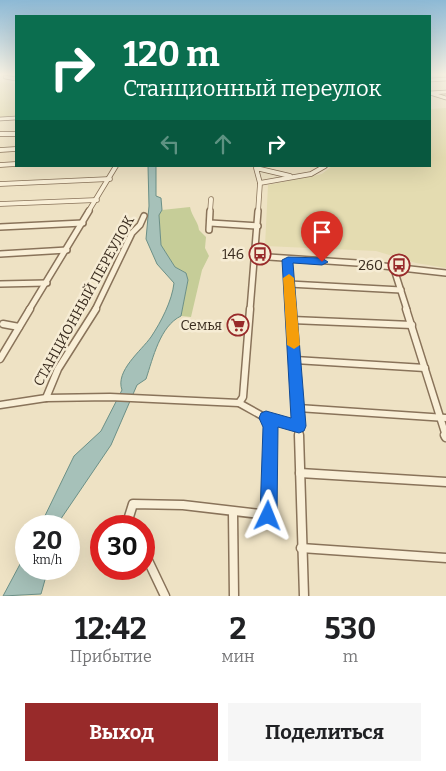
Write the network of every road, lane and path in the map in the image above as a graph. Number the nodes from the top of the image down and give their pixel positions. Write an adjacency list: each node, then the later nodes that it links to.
1 (15, 118): 2 (street)
2 (0, 119)
3 (0, 134): 4 (street)
4 (15, 134)
5 (15, 149): 6 (street)
6 (0, 150)
7 (15, 164): 8 (street)
8 (0, 165)
9 (116, 167): 13 (street)
10 (255, 167): 12 (street); 14 (street)
11 (324, 167): 12 (street)
12 (295, 177): 14 (street)
13 (110, 178): 15 (street); 17 (street)
14 (260, 182): 22 (street)
15 (0, 184)
16 (211, 199): 21 (street)
17 (98, 200): 18 (street); 20 (street)
18 (0, 204)
19 (144, 216): 42 (street, СТАНЦИОННЫЙ ПЕРЕУЛОК)
20 (83, 223): 23 (street); 25 (street)
21 (210, 223): 22 (street); 24 (street)
22 (258, 226): 27 (street)
23 (0, 228)
24 (209, 230)
25 (67, 250): 26 (street); 31 (street)
26 (0, 254)
27 (254, 256): 28 (street); 43 (street)
28 (288, 260): 29 (street); 33 (street)
29 (393, 266): 30 (street); 34 (street)
30 (446, 273)
31 (47, 283): 32 (street); 38 (street)
32 (0, 284)
33 (289, 284): 34 (street); 35 (street)
34 (401, 290): 37 (street)
35 (292, 320): 37 (street); 40 (street)
36 (1, 326): 38 (street)
37 (412, 326): 41 (street)
38 (19, 327): 39 (street)
39 (0, 359)
40 (295, 360): 41 (street); 45 (street)
41 (425, 368): 47 (street)
42 (46, 398): 43 (street, СТАНЦИОННЫЙ ПЕРЕУЛОК); 44 (street, СТАНЦИОННЫЙ ПЕРЕУЛОК)
43 (240, 403): 46 (street)
44 (0, 405)
45 (298, 408): 47 (street); 48 (street)
46 (266, 418): 48 (street); 52 (street)
47 (443, 418): 49 (street)
48 (299, 426): 50 (street)
49 (446, 437)
50 (300, 473): 51 (street); 54 (street)
51 (446, 482)
52 (233, 513): 53 (street); 58 (street)
53 (130, 515)
54 (301, 548): 55 (street); 59 (street)
55 (446, 558)
56 (155, 575): 57 (street)
57 (165, 596)
58 (234, 596)
59 (304, 596)

